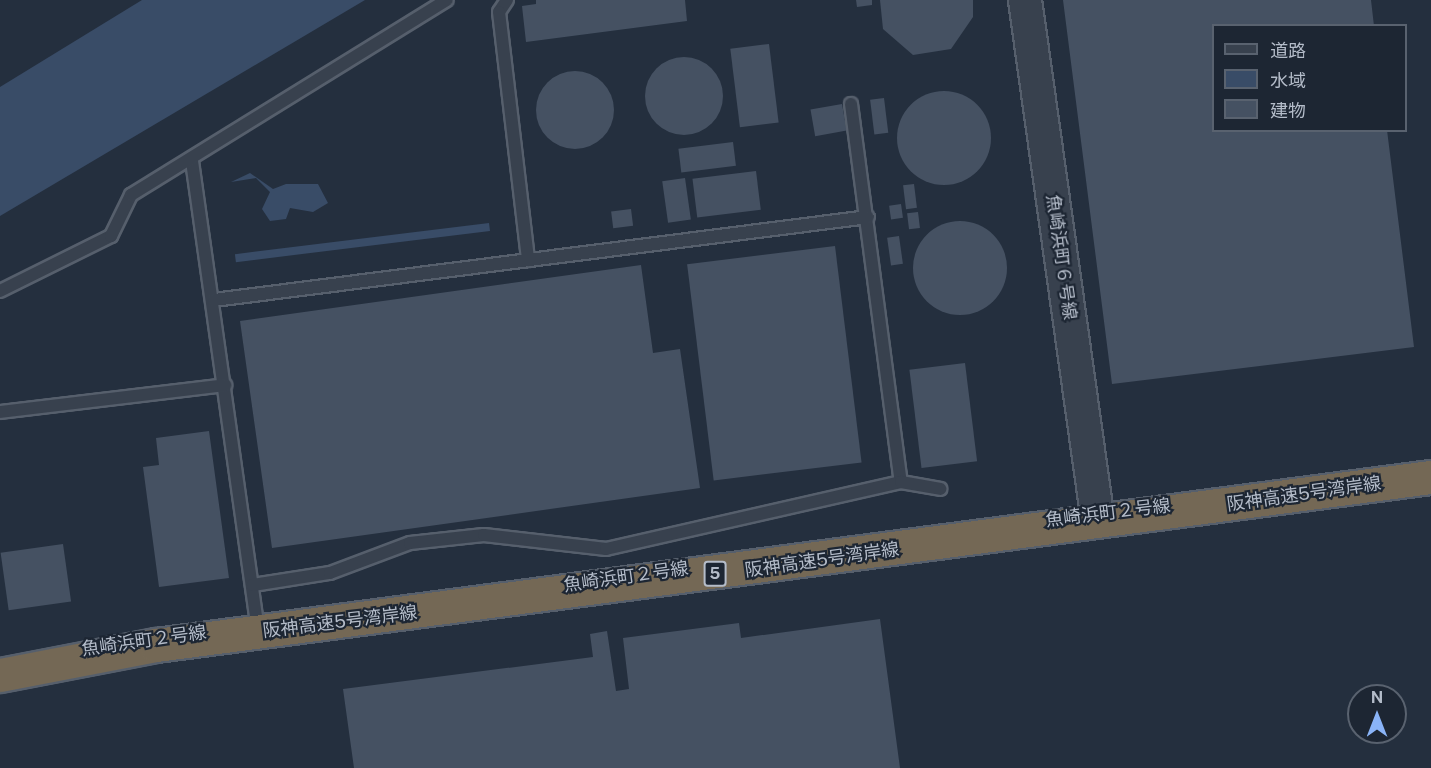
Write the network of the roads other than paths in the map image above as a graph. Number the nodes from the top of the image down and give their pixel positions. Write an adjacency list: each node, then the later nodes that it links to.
1 (447, 0): 5 (lane)
2 (507, 0): 7 (lane)
3 (1025, 0): 16 (street, 魚崎浜町６号線)
4 (850, 104): 6 (lane)
5 (192, 161): 8 (lane); 9 (lane)
6 (868, 217): 7 (lane); 13 (lane)
7 (528, 260): 9 (lane)
8 (0, 291)
9 (214, 300): 10 (lane)
10 (225, 385): 11 (lane); 17 (lane)
11 (0, 412)
12 (1431, 475): 16 (street, 魚崎浜町２号線); 20 (highway, 阪神高速5号湾岸線 / 5)
13 (901, 482): 14 (lane); 17 (lane)
14 (940, 489)
15 (1431, 492): 21 (highway, 阪神高速5号湾岸線 / 5)
16 (1097, 514): 18 (street, 魚崎浜町２号線)
17 (253, 585): 18 (lane)
18 (257, 626): 19 (street, 魚崎浜町２号線)
19 (0, 661)
20 (0, 675)
21 (0, 688)

